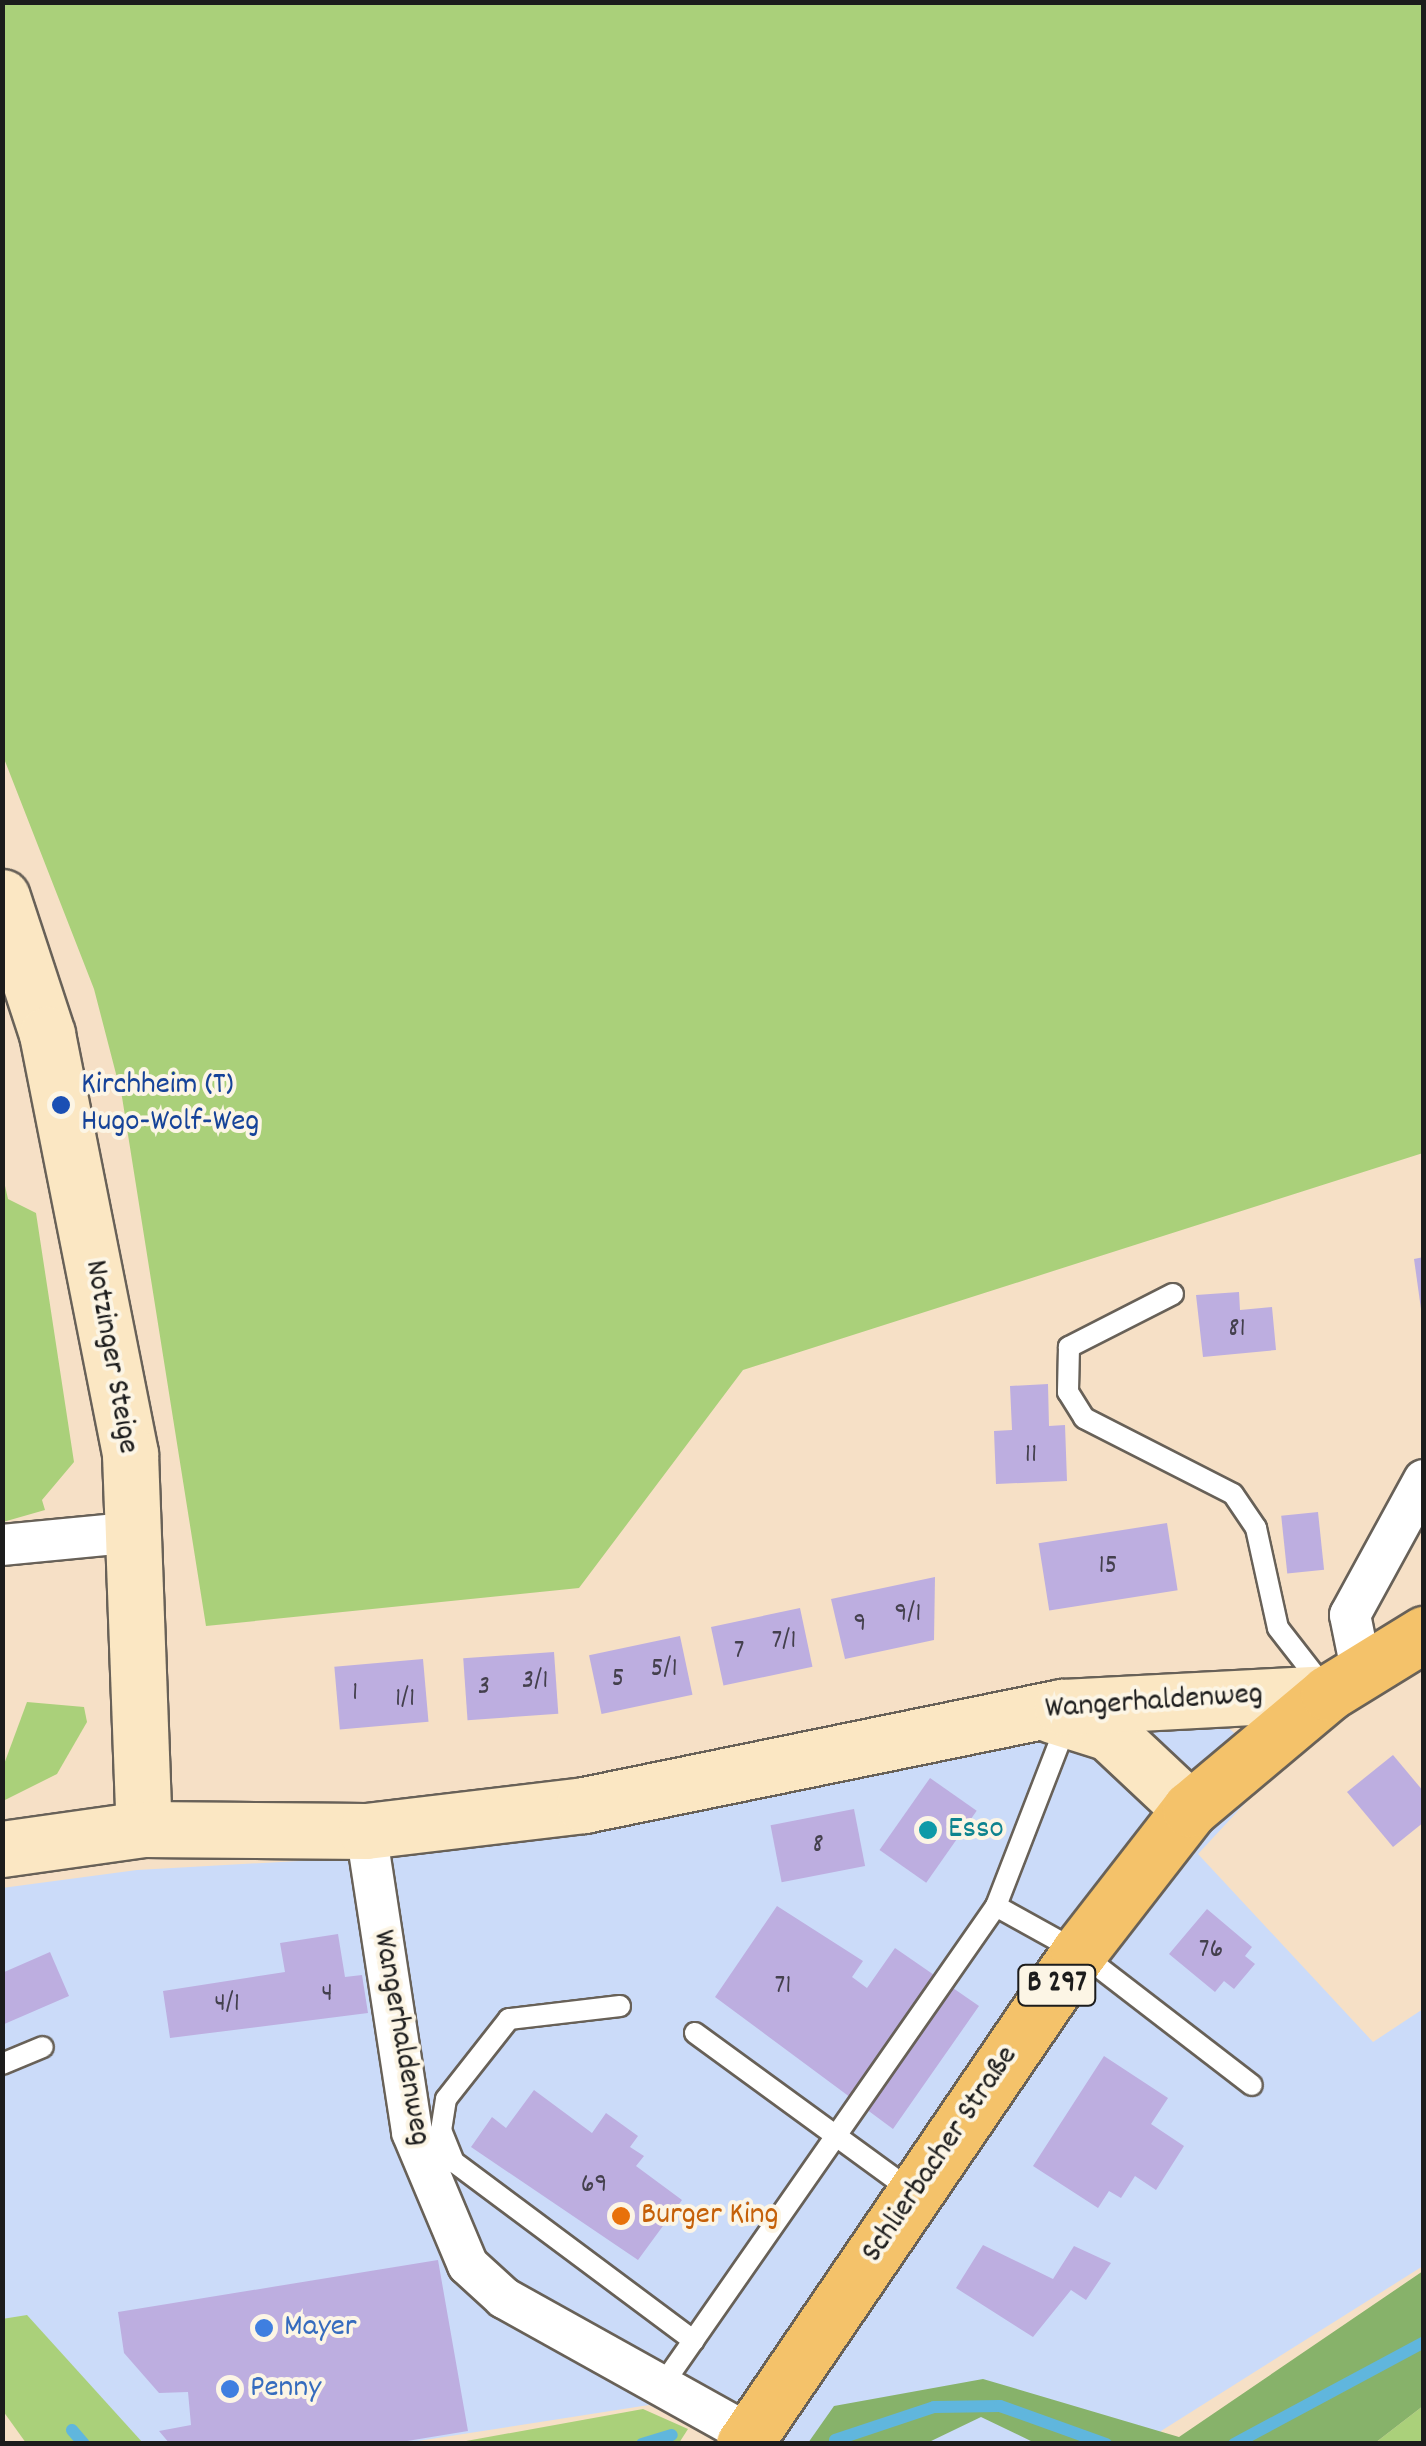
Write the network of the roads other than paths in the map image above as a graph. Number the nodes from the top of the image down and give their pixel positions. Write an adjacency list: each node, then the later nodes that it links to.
1 (2, 897): 4 (main road, Notzinger Steige)
2 (1173, 1294): 7 (lane)
3 (1424, 1480): 7 (street)
4 (136, 1532): 5 (street); 11 (main road, Notzinger Steige)
5 (2, 1544)
6 (1424, 1634): 7 (main road, Schlierbacher Straße / B 297)
7 (1345, 1681): 9 (main road, Wangerhaldenweg); 10 (main road, Schlierbacher Straße / B 297)
8 (1070, 1714): 9 (main road, Wangerhaldenweg); 10 (main road, Wangerhaldenweg); 14 (lane)
9 (980, 1722): 12 (main road, Wangerhaldenweg)
10 (1190, 1809): 15 (main road, Schlierbacher Straße / B 297)
11 (144, 1829): 12 (main road, Wangerhaldenweg); 13 (main road, Wangerhaldenweg)
12 (366, 1831): 24 (street, Wangerhaldenweg)
13 (2, 1850)
14 (996, 1906): 15 (lane); 21 (lane)
15 (1079, 1952): 20 (lane); 22 (main road, Schlierbacher Straße / B 297)
16 (620, 2006): 23 (lane)
17 (695, 2033): 21 (lane)
18 (43, 2047): 19 (lane)
19 (2, 2064)
20 (1252, 2085)
21 (838, 2140): 22 (lane); 23 (lane)
22 (915, 2193): 25 (main road, Schlierbacher Straße / B 297)
23 (694, 2341): 24 (lane)
24 (661, 2387): 25 (street, Wangerhaldenweg)
25 (747, 2439)

